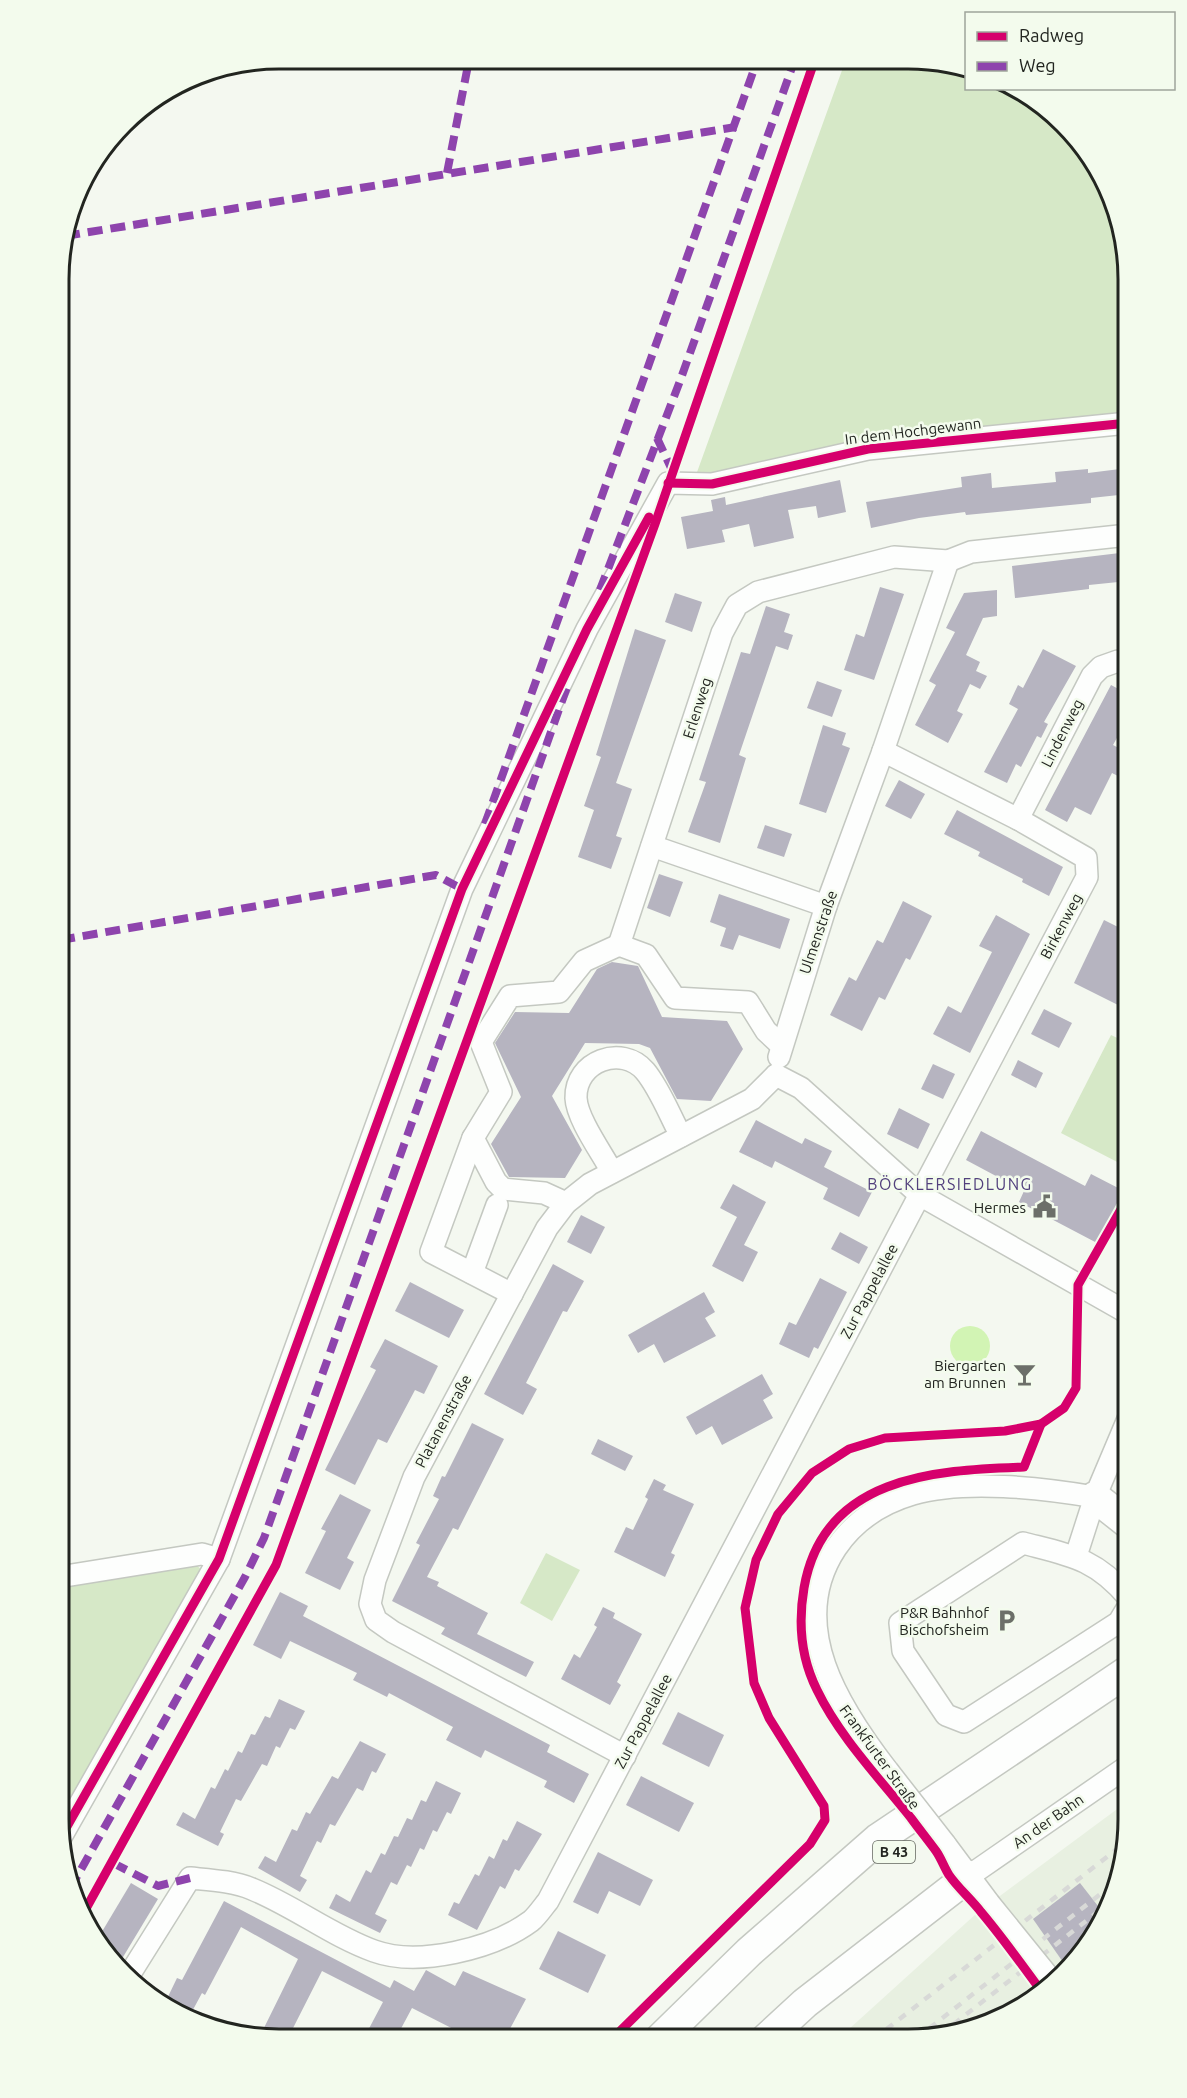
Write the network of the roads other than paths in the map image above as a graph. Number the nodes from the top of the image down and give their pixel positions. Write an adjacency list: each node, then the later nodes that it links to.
1 (1118, 424): 26 (street, In dem Hochgewann)
2 (1118, 536): 3 (street)
3 (948, 561): 5 (street, Ulmenstraße); 7 (street, Erlenweg)
4 (1118, 661): 6 (street, Lindenweg)
5 (883, 751): 6 (street, Birkenweg); 8 (street, Ulmenstraße)
6 (1018, 819): 15 (street, Birkenweg)
7 (652, 846): 8 (street); 9 (street, Erlenweg)
8 (826, 906): 10 (street, Ulmenstraße)
9 (619, 945): 10 (street); 13 (street)
10 (781, 1045): 11 (street, Ulmenstraße)
11 (776, 1075): 12 (street, Platanenstraße); 15 (street)
12 (681, 1136): 14 (street, Platanenstraße); 14 (street)
13 (472, 1138): 16 (street); 18 (street)
14 (612, 1172): 16 (street, Platanenstraße)
15 (920, 1195): 20 (street); 34 (street, Zur Pappelallee)
16 (566, 1203): 19 (street, Platanenstraße)
17 (497, 1205): 18 (street)
18 (472, 1273): 19 (street)
19 (512, 1294): 34 (street, Platanenstraße)
20 (1118, 1307)
21 (1118, 1443): 22 (street)
22 (1095, 1497): 23 (highway); 24 (highway); 25 (street); 37 (street, Frankfurter Straße, bridge)
23 (1118, 1503)
24 (1118, 1515)
25 (1077, 1556): 28 (street); 29 (street)
26 (219, 1559): 27 (street); 36 (street)
27 (69, 1576)
28 (1118, 1585)
29 (1118, 1623)
30 (1118, 1672): 32 (highway)
31 (1118, 1677): 32 (highway, B 43)
32 (1089, 1695): 40 (highway, B 43)
33 (1118, 1699): 41 (highway, B 43)
34 (625, 1756): 38 (street, Zur Pappelallee)
35 (1118, 1773): 37 (street, An der Bahn)
36 (69, 1824)
37 (969, 1876): 39 (street, Frankfurter Straße, bridge); 42 (highway)
38 (132, 1970)
39 (1048, 1976)
40 (670, 2029)
41 (692, 2029)
42 (777, 2029)

